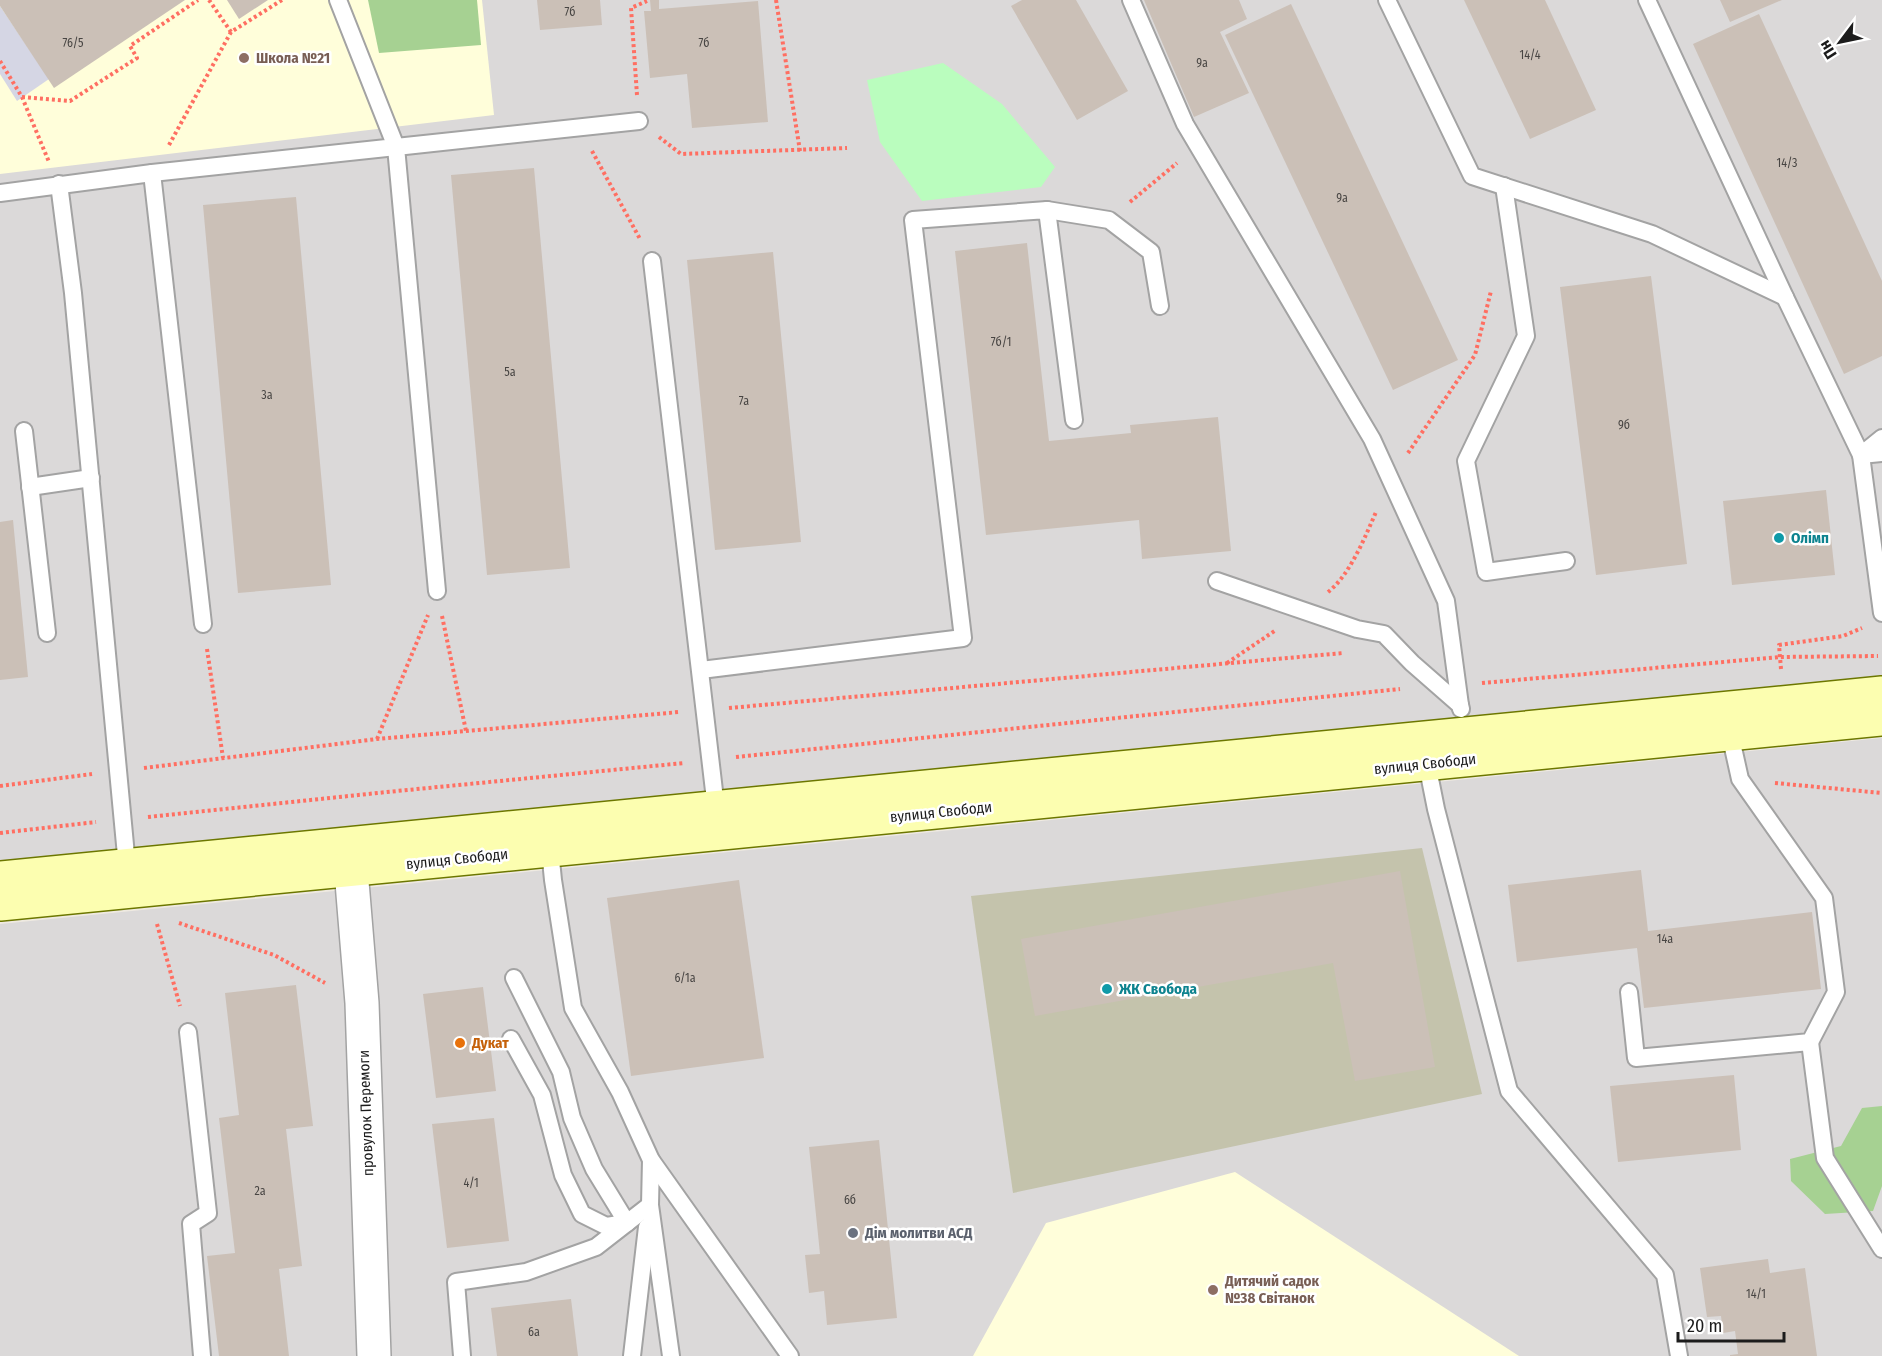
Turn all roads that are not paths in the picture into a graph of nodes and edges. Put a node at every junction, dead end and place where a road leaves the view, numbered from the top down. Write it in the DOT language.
graph roads {
  1 [pos="338,0"];
  2 [pos="1131,0"];
  3 [pos="1387,0"];
  4 [pos="1647,0"];
  5 [pos="639,121"];
  6 [pos="396,147"];
  7 [pos="152,173"];
  8 [pos="59,184"];
  9 [pos="1504,186"];
  10 [pos="0,193"];
  11 [pos="1047,210"];
  12 [pos="652,261"];
  13 [pos="1785,297"];
  14 [pos="1160,306"];
  15 [pos="1074,420"];
  16 [pos="24,431"];
  17 [pos="1882,438"];
  18 [pos="1882,453"];
  19 [pos="1861,455"];
  20 [pos="90,478"];
  21 [pos="30,487"];
  22 [pos="1566,561"];
  23 [pos="1217,580"];
  24 [pos="437,591"];
  25 [pos="1882,613"];
  26 [pos="204,624"];
  27 [pos="47,633"];
  28 [pos="701,670"];
  29 [pos="1882,693"];
  30 [pos="1882,719"];
  31 [pos="1463,720"];
  32 [pos="1730,734"];
  33 [pos="1427,764"];
  34 [pos="716,808"];
  35 [pos="550,850"];
  36 [pos="128,866"];
  37 [pos="351,870"];
  38 [pos="1,896"];
  39 [pos="514,978"];
  40 [pos="1629,992"];
  41 [pos="188,1032"];
  42 [pos="511,1039"];
  43 [pos="1810,1042"];
  44 [pos="651,1160"];
  45 [pos="650,1205"];
  46 [pos="627,1223"];
  47 [pos="1882,1248"];
  48 [pos="202,1356"];
  49 [pos="374,1356"];
  50 [pos="462,1356"];
  51 [pos="632,1356"];
  52 [pos="671,1356"];
  53 [pos="790,1356"];
  54 [pos="1679,1356"];
  1 -- 6 [label="lane"];
  2 -- 31 [label="lane"];
  3 -- 9 [label="lane"];
  4 -- 13 [label="lane"];
  5 -- 6 [label="lane"];
  6 -- 7 [label="lane"];
  6 -- 24 [label="lane"];
  7 -- 8 [label="lane"];
  7 -- 26 [label="lane"];
  8 -- 10 [label="lane"];
  8 -- 20 [label="lane"];
  9 -- 13 [label="lane"];
  9 -- 22 [label="lane"];
  11 -- 14 [label="lane"];
  11 -- 15 [label="lane"];
  11 -- 28 [label="lane"];
  12 -- 28 [label="lane"];
  13 -- 19 [label="lane"];
  16 -- 21 [label="lane"];
  17 -- 19 [label="lane"];
  18 -- 19 [label="lane"];
  19 -- 25 [label="lane"];
  20 -- 21 [label="lane"];
  20 -- 36 [label="lane"];
  21 -- 27 [label="lane"];
  23 -- 31 [label="lane"];
  28 -- 34 [label="lane"];
  29 -- 31 [label="main road, вулиця Свободи"];
  30 -- 32 [label="main road, вулиця Свободи"];
  31 -- 34 [label="main road, вулиця Свободи"];
  32 -- 33 [label="main road, вулиця Свободи"];
  32 -- 43 [label="lane"];
  33 -- 35 [label="main road, вулиця Свободи"];
  33 -- 54 [label="lane"];
  34 -- 36 [label="main road, вулиця Свободи"];
  35 -- 37 [label="main road, вулиця Свободи"];
  35 -- 44 [label="lane"];
  36 -- 38 [label="main road"];
  37 -- 38 [label="main road, вулиця Свободи"];
  37 -- 49 [label="street, провулок Перемоги"];
  39 -- 46 [label="lane"];
  40 -- 43 [label="lane"];
  41 -- 48 [label="lane"];
  42 -- 46 [label="lane"];
  43 -- 47 [label="lane"];
  44 -- 45 [label="lane"];
  44 -- 53 [label="lane"];
  45 -- 46 [label="lane"];
  45 -- 51 [label="lane"];
  45 -- 52 [label="lane"];
  46 -- 50 [label="lane"];
}
